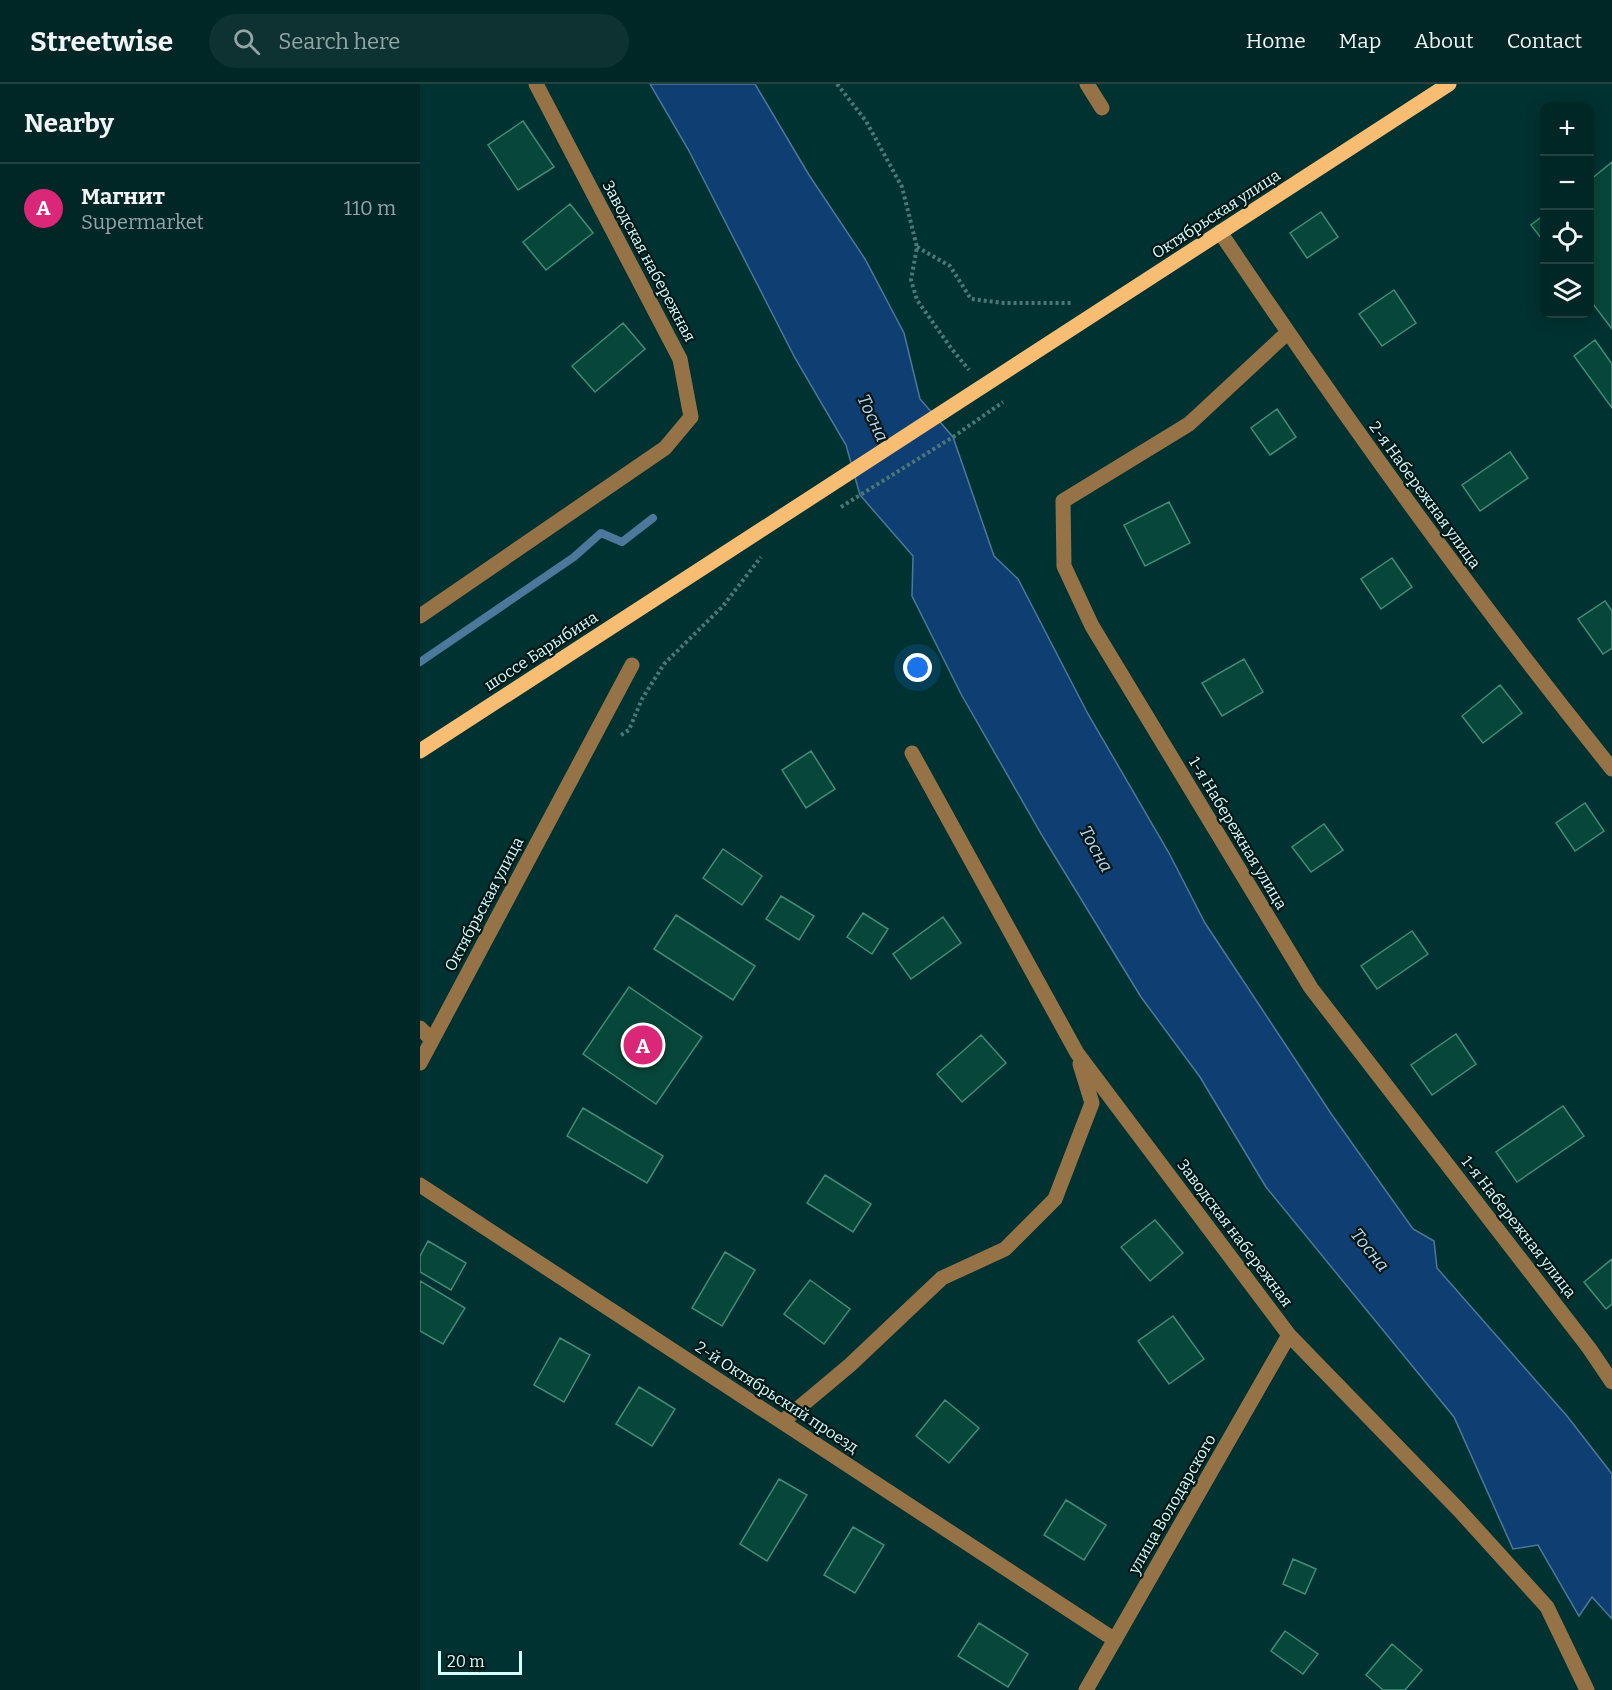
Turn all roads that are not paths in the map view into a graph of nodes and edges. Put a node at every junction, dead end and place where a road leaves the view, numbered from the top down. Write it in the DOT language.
graph roads {
  1 [pos="536,84"];
  2 [pos="1087,84"];
  3 [pos="1449,84"];
  4 [pos="1102,108"];
  5 [pos="1220,232"];
  6 [pos="1287,333"];
  7 [pos="1002,374"];
  8 [pos="420,616"];
  9 [pos="632,665"];
  10 [pos="420,751"];
  11 [pos="912,753"];
  12 [pos="1612,769"];
  13 [pos="420,1028"];
  14 [pos="432,1040"];
  15 [pos="1077,1053"];
  16 [pos="420,1063"];
  17 [pos="420,1185"];
  18 [pos="1289,1335"];
  19 [pos="1612,1382"];
  20 [pos="782,1422"];
  21 [pos="1115,1640"];
  22 [pos="1086,1690"];
  23 [pos="1587,1690"];
  1 -- 8 [label="street, Заводская набережная"];
  2 -- 4 [label="street"];
  3 -- 5 [label="main road, Октябрьская улица"];
  5 -- 6 [label="street, 2-я Набережная улица"];
  5 -- 7 [label="main road, Октябрьская улица"];
  6 -- 12 [label="street, 2-я Набережная улица"];
  6 -- 19 [label="street, 1-я Набережная улица"];
  7 -- 10 [label="main road, шоссе Барыбина"];
  9 -- 14 [label="street, Октябрьская улица"];
  11 -- 15 [label="street, Заводская набережная"];
  13 -- 14 [label="street"];
  14 -- 16 [label="street, Октябрьская улица"];
  15 -- 18 [label="street, Заводская набережная"];
  15 -- 20 [label="street"];
  17 -- 20 [label="street, 2-й Октябрьский проезд"];
  18 -- 21 [label="street, улица Володарского"];
  18 -- 23 [label="street, Заводская набережная"];
  20 -- 21 [label="street, 2-й Октябрьский проезд"];
  21 -- 22 [label="street, улица Володарского"];
}
